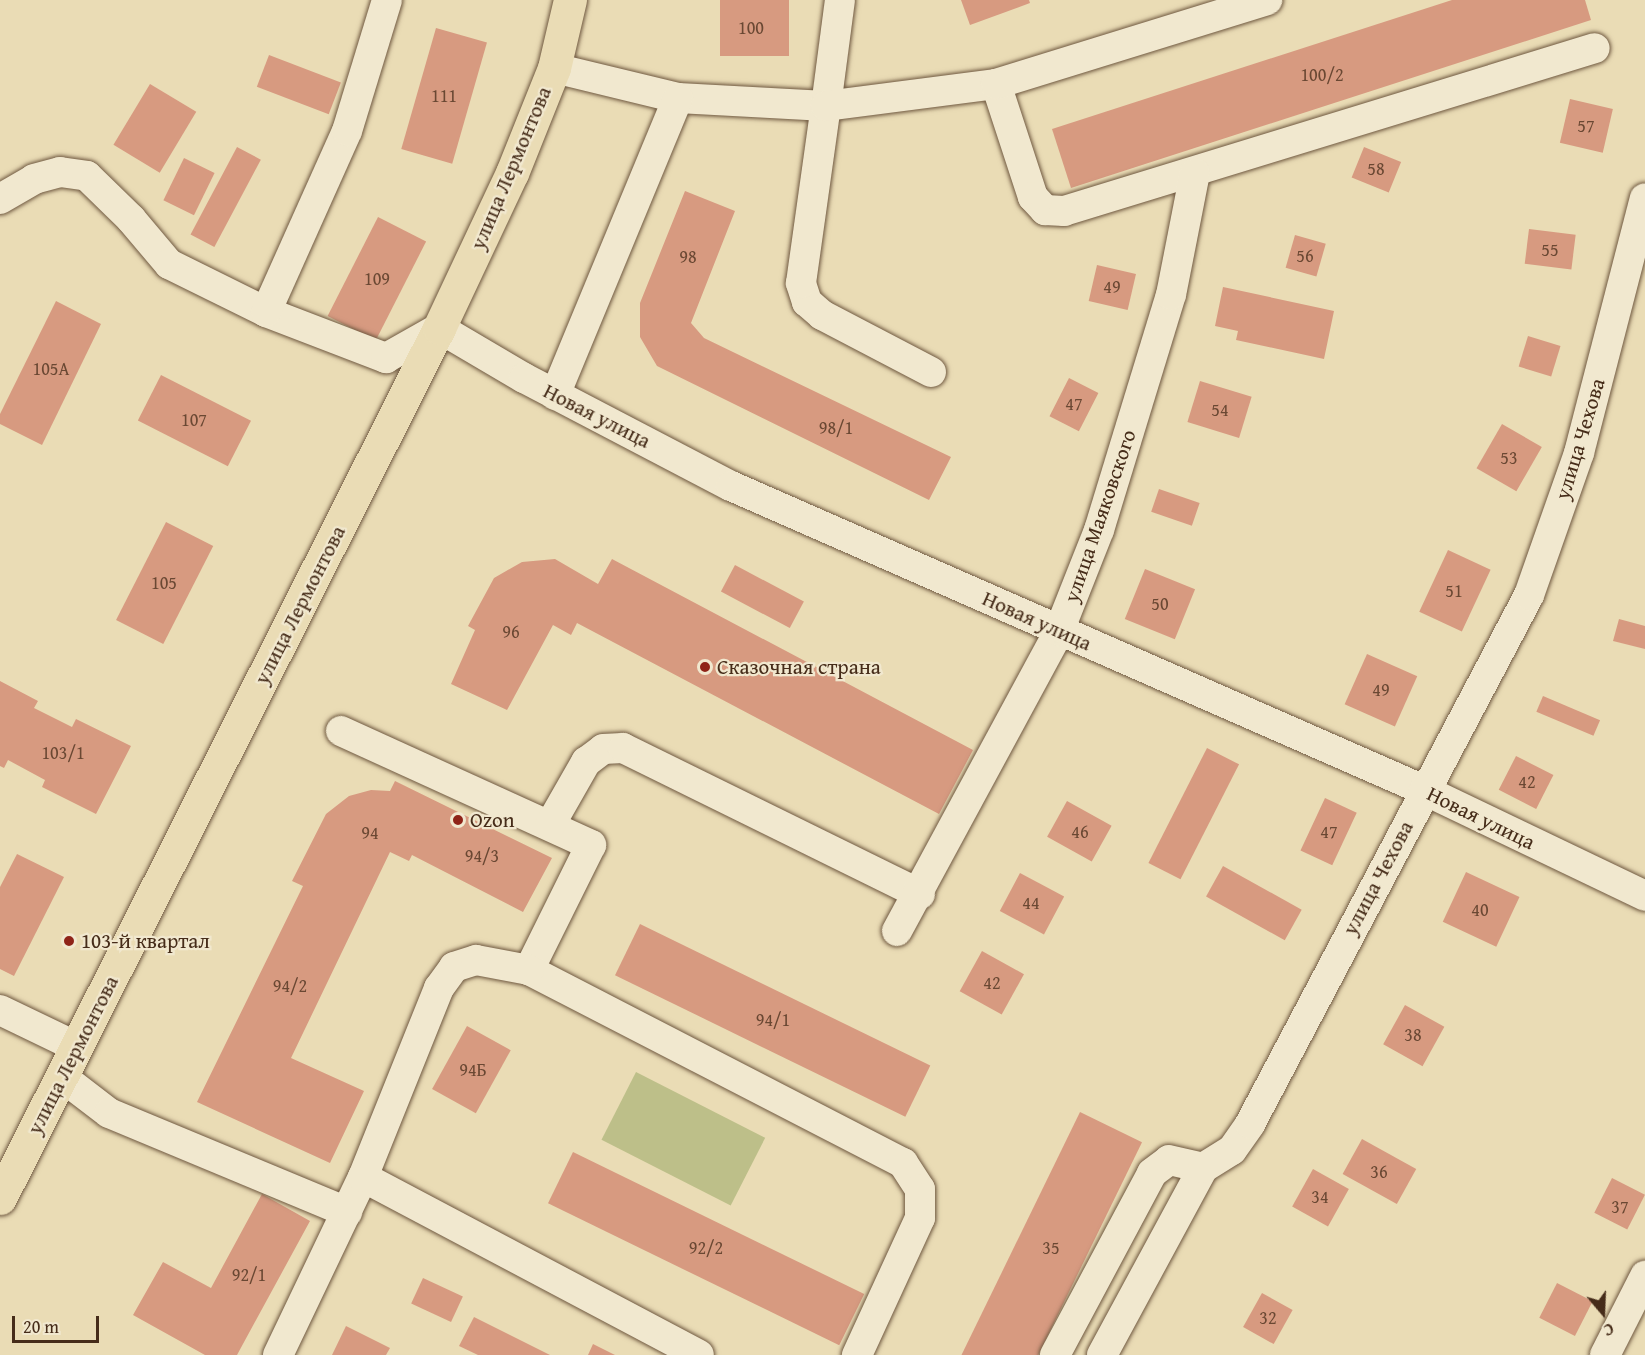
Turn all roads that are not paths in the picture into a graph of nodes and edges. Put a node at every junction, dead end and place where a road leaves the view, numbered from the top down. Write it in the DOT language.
graph roads {
  1 [pos="387,0"];
  2 [pos="570,0"];
  3 [pos="840,0"];
  4 [pos="1267,0"];
  5 [pos="1595,48"];
  6 [pos="554,68"];
  7 [pos="996,84"];
  8 [pos="678,98"];
  9 [pos="826,106"];
  10 [pos="1196,173"];
  11 [pos="1645,198"];
  12 [pos="0,200"];
  13 [pos="266,312"];
  14 [pos="439,328"];
  15 [pos="931,372"];
  16 [pos="555,394"];
  17 [pos="1059,631"];
  18 [pos="341,731"];
  19 [pos="1424,790"];
  20 [pos="550,825"];
  21 [pos="920,894"];
  22 [pos="1645,896"];
  23 [pos="897,931"];
  24 [pos="529,970"];
  25 [pos="0,1010"];
  26 [pos="77,1047"];
  27 [pos="62,1077"];
  28 [pos="1203,1168"];
  29 [pos="363,1177"];
  30 [pos="0,1198"];
  31 [pos="347,1212"];
  32 [pos="1645,1276"];
  33 [pos="278,1355"];
  34 [pos="699,1355"];
  35 [pos="857,1355"];
  36 [pos="1055,1355"];
  37 [pos="1102,1355"];
  38 [pos="1605,1355"];
  1 -- 13 [label="street"];
  2 -- 6 [label="main road, улица Лермонтова"];
  3 -- 9 [label="street"];
  4 -- 7 [label="street"];
  5 -- 10 [label="street"];
  6 -- 8 [label="street"];
  6 -- 14 [label="main road, улица Лермонтова"];
  7 -- 9 [label="street"];
  7 -- 10 [label="street"];
  8 -- 9 [label="street"];
  8 -- 16 [label="street"];
  9 -- 15 [label="street"];
  10 -- 17 [label="street, улица Маяковского"];
  11 -- 19 [label="street, улица Чехова"];
  12 -- 13 [label="street"];
  13 -- 14 [label="street"];
  14 -- 16 [label="street, Новая улица"];
  14 -- 26 [label="main road, улица Лермонтова"];
  16 -- 17 [label="street, Новая улица"];
  17 -- 19 [label="street, Новая улица"];
  17 -- 21 [label="street, улица Маяковского"];
  18 -- 20 [label="street"];
  19 -- 22 [label="street, Новая улица"];
  19 -- 28 [label="street, улица Чехова"];
  20 -- 21 [label="street"];
  20 -- 24 [label="street"];
  21 -- 23 [label="street, улица Маяковского"];
  24 -- 29 [label="street"];
  24 -- 35 [label="street"];
  25 -- 26 [label="street"];
  26 -- 27 [label="main road, улица Лермонтова"];
  27 -- 30 [label="main road, улица Лермонтова"];
  27 -- 31 [label="street"];
  28 -- 36 [label="street"];
  28 -- 37 [label="street, улица Чехова"];
  29 -- 31 [label="street"];
  29 -- 34 [label="street"];
  31 -- 33 [label="street"];
  32 -- 38 [label="street"];
}
